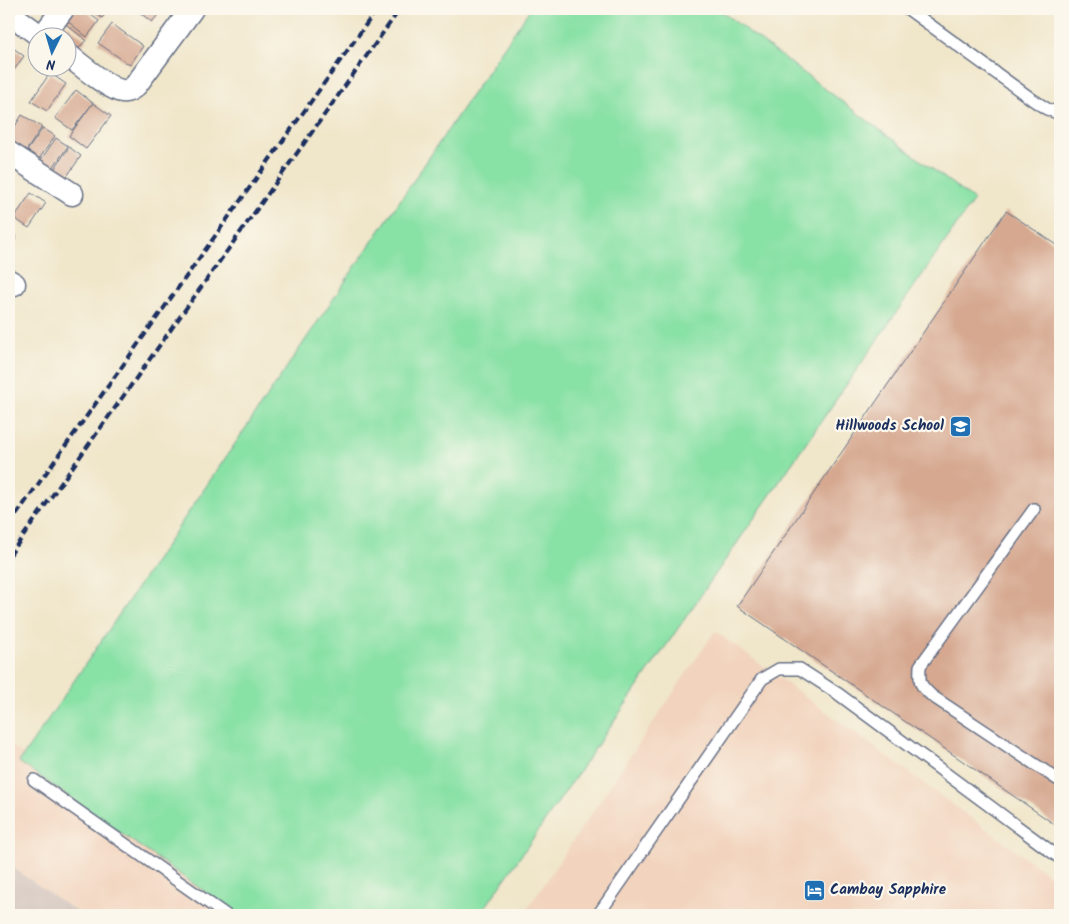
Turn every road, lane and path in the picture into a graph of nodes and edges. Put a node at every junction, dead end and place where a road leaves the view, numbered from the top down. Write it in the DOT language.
graph roads {
  1 [pos="63,9"];
  2 [pos="192,9"];
  3 [pos="908,9"];
  4 [pos="9,13"];
  5 [pos="30,28"];
  6 [pos="49,28"];
  7 [pos="78,62"];
  8 [pos="1060,114"];
  9 [pos="9,153"];
  10 [pos="72,194"];
  11 [pos="1034,509"];
  12 [pos="34,780"];
  13 [pos="1060,781"];
  14 [pos="1060,858"];
  15 [pos="226,915"];
  16 [pos="598,915"];
  1 -- 6 [label="street"];
  2 -- 7 [label="street"];
  3 -- 8 [label="lane"];
  4 -- 5 [label="street"];
  9 -- 10 [label="street"];
  11 -- 13 [label="lane"];
  12 -- 15 [label="lane"];
  14 -- 16 [label="lane"];
}
